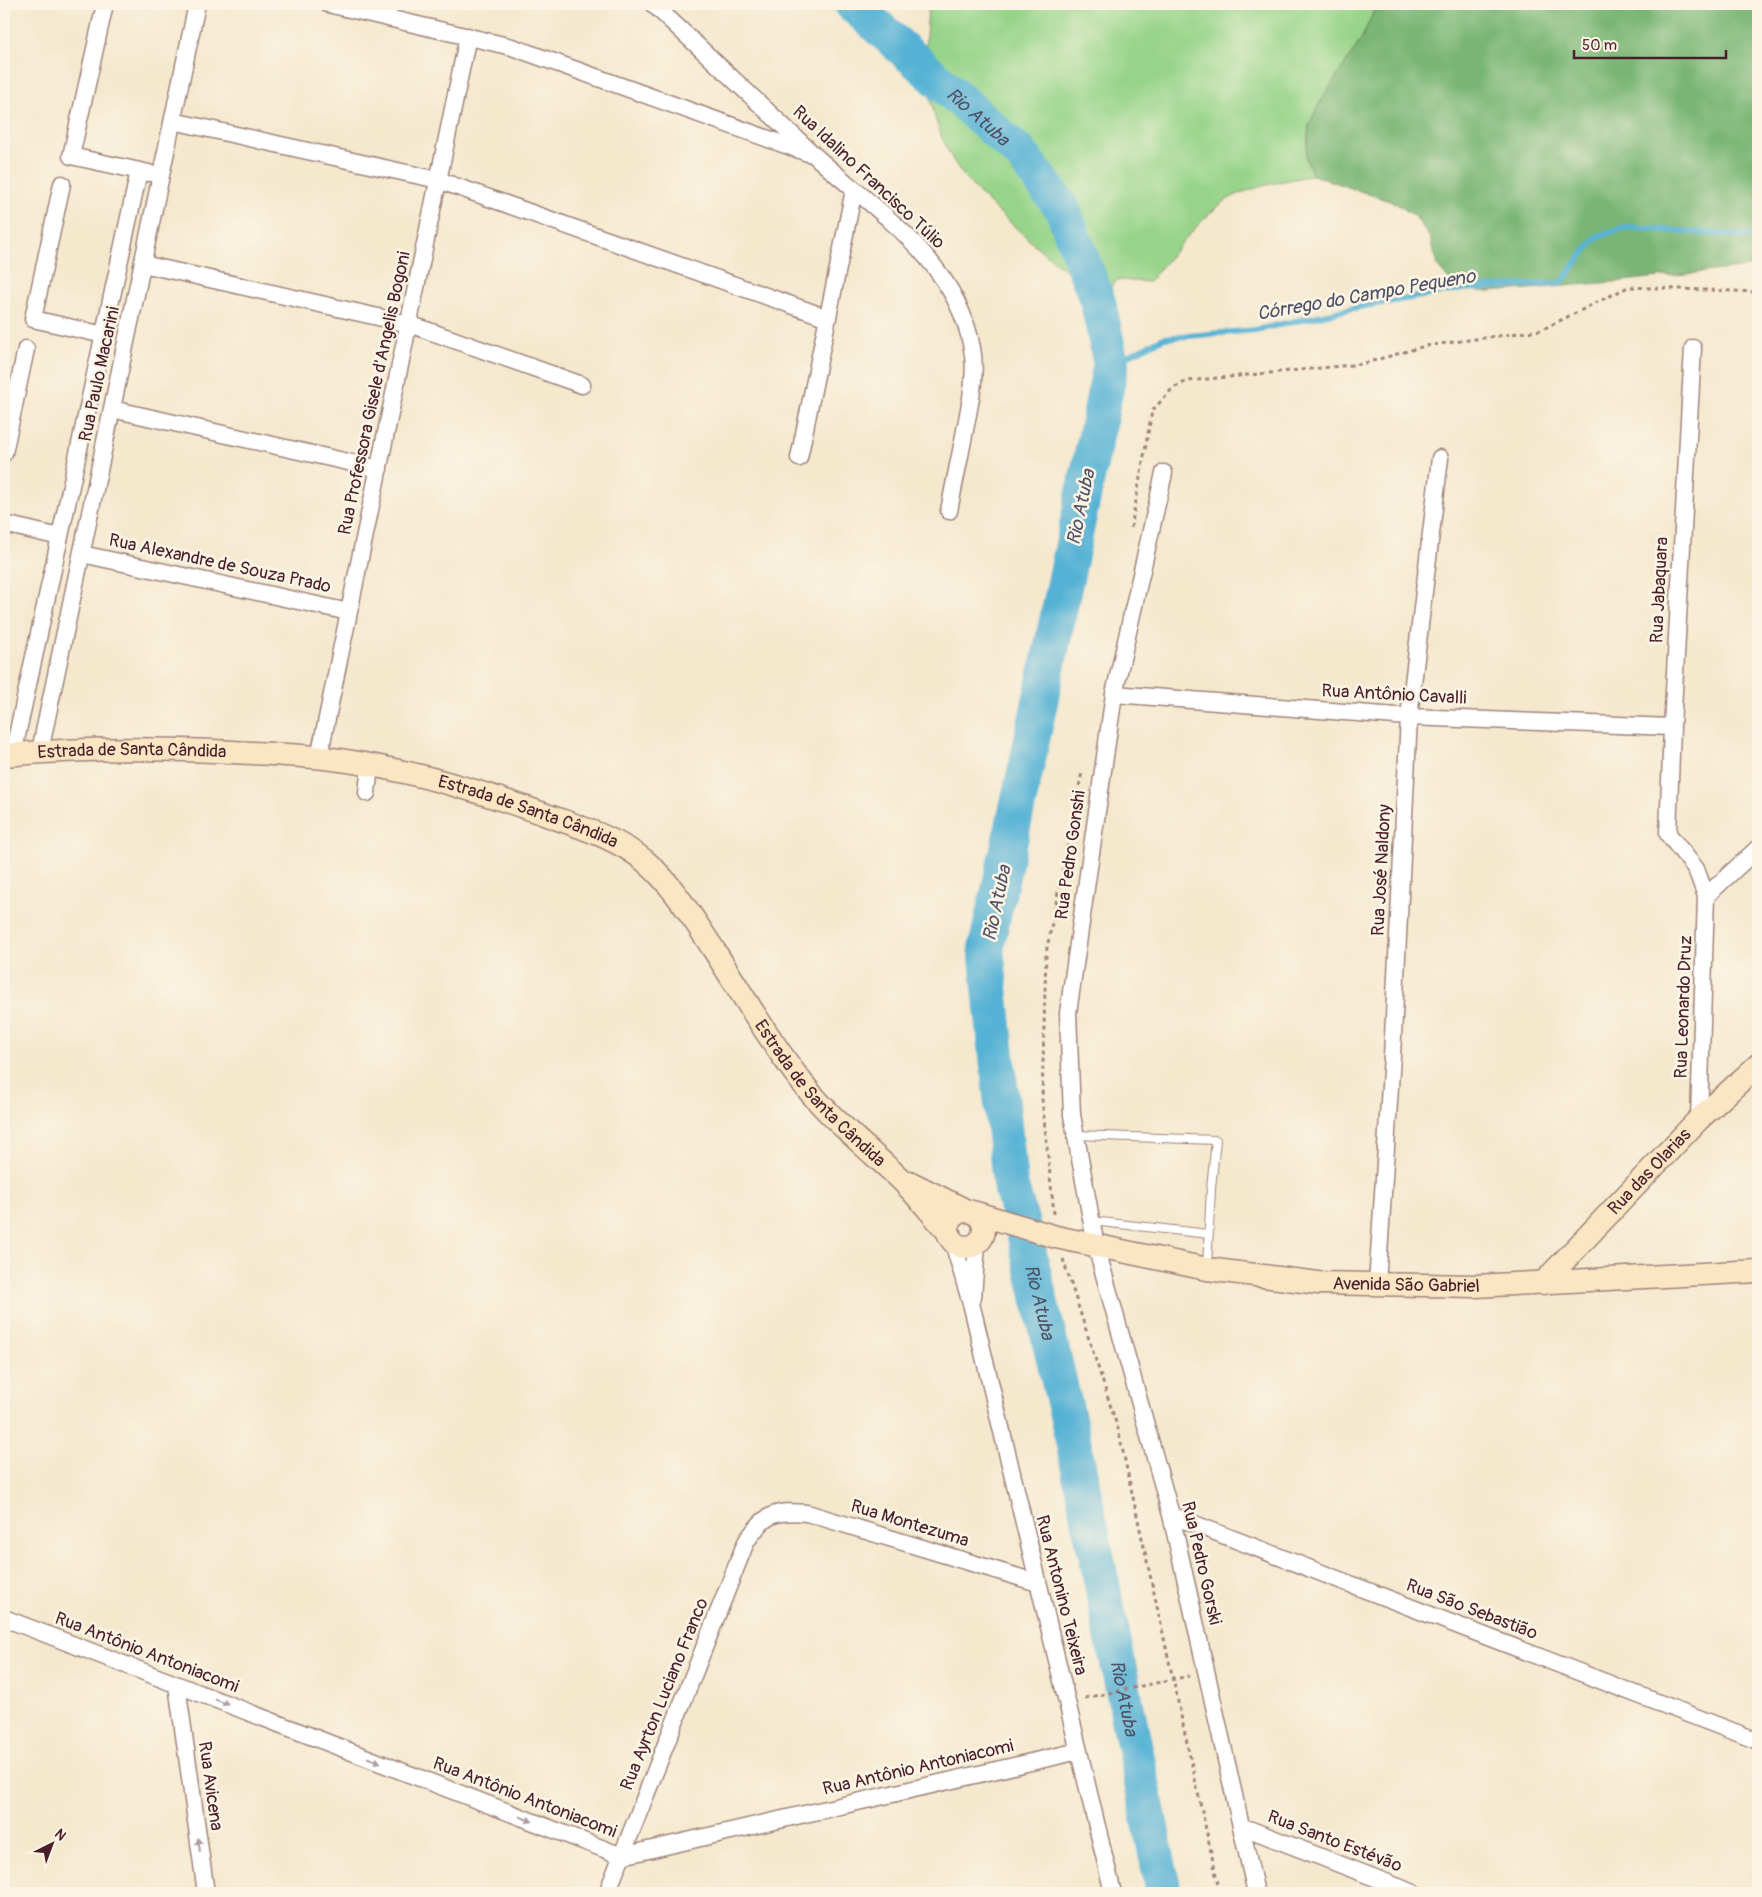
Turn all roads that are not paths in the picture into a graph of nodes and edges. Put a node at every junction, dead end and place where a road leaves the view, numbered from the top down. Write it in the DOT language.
graph roads {
  1 [pos="105,4"];
  2 [pos="197,4"];
  3 [pos="328,4"];
  4 [pos="653,4"];
  5 [pos="468,36"];
  6 [pos="173,121"];
  7 [pos="815,155"];
  8 [pos="139,171"];
  9 [pos="161,176"];
  10 [pos="438,180"];
  11 [pos="62,184"];
  12 [pos="854,190"];
  13 [pos="143,264"];
  14 [pos="828,318"];
  15 [pos="409,324"];
  16 [pos="104,335"];
  17 [pos="1693,348"];
  18 [pos="26,349"];
  19 [pos="582,385"];
  20 [pos="112,409"];
  21 [pos="4,453"];
  22 [pos="799,458"];
  23 [pos="1440,458"];
  24 [pos="379,469"];
  25 [pos="1164,473"];
  26 [pos="949,512"];
  27 [pos="4,524"];
  28 [pos="60,537"];
  29 [pos="82,554"];
  30 [pos="349,612"];
  31 [pos="1114,694"];
  32 [pos="1409,717"];
  33 [pos="1672,727"];
  34 [pos="40,752"];
  35 [pos="8,755"];
  36 [pos="319,757"];
  37 [pos="370,765"];
  38 [pos="367,793"];
  39 [pos="1668,834"];
  40 [pos="1758,848"];
  41 [pos="1706,896"];
  42 [pos="1758,1065"];
  43 [pos="1699,1119"];
  44 [pos="1076,1135"];
  45 [pos="897,1176"];
  46 [pos="971,1212"];
  47 [pos="1092,1221"];
  48 [pos="1016,1225"];
  49 [pos="1209,1234"];
  50 [pos="950,1236"];
  51 [pos="1056,1237"];
  52 [pos="980,1241"];
  53 [pos="1096,1246"];
  54 [pos="1207,1269"];
  55 [pos="1758,1271"];
  56 [pos="1543,1283"];
  57 [pos="1377,1285"];
  58 [pos="972,1307"];
  59 [pos="1171,1515"];
  60 [pos="769,1516"];
  61 [pos="1038,1583"];
  62 [pos="4,1618"];
  63 [pos="177,1684"];
  64 [pos="1758,1741"];
  65 [pos="1079,1751"];
  66 [pos="1241,1826"];
  67 [pos="622,1856"];
  68 [pos="206,1893"];
  69 [pos="607,1893"];
  70 [pos="1113,1893"];
  71 [pos="1256,1893"];
  72 [pos="1414,1893"];
  1 -- 8 [label="street"];
  2 -- 6 [label="street, Rua Paulo Macarini"];
  3 -- 5 [label="street"];
  4 -- 7 [label="street, Rua Idalino Francisco Túlio"];
  5 -- 7 [label="street"];
  5 -- 10 [label="street, Rua Professora Gisele d'Angelis Bogoni"];
  6 -- 9 [label="street, Rua Paulo Macarini"];
  6 -- 10 [label="street"];
  7 -- 12 [label="street, Rua Idalino Francisco Túlio"];
  8 -- 9 [label="street"];
  8 -- 16 [label="street"];
  9 -- 13 [label="street, Rua Paulo Macarini"];
  10 -- 14 [label="street"];
  10 -- 15 [label="street, Rua Professora Gisele d'Angelis Bogoni"];
  11 -- 16 [label="street"];
  12 -- 14 [label="street"];
  12 -- 26 [label="street, Rua Idalino Francisco Túlio"];
  13 -- 15 [label="street"];
  13 -- 20 [label="street, Rua Paulo Macarini"];
  14 -- 22 [label="street"];
  15 -- 19 [label="street"];
  15 -- 24 [label="street, Rua Professora Gisele d'Angelis Bogoni"];
  16 -- 28 [label="street"];
  17 -- 33 [label="street, Rua Jabaquara"];
  18 -- 21 [label="street"];
  20 -- 24 [label="street"];
  20 -- 29 [label="street, Rua Paulo Macarini"];
  23 -- 32 [label="street, Rua José Naldony"];
  24 -- 30 [label="street, Rua Professora Gisele d'Angelis Bogoni"];
  25 -- 31 [label="street, Rua Pedro Gonshi"];
  27 -- 28 [label="street"];
  28 -- 35 [label="street"];
  29 -- 30 [label="street, Rua Alexandre de Souza Prado"];
  29 -- 34 [label="street, Rua Paulo Macarini"];
  30 -- 36 [label="street, Rua Professora Gisele d'Angelis Bogoni"];
  31 -- 32 [label="street, Rua Antônio Cavalli"];
  31 -- 44 [label="street, Rua Pedro Gonshi"];
  32 -- 33 [label="street, Rua Antônio Cavalli"];
  32 -- 57 [label="street, Rua José Naldony"];
  33 -- 39 [label="street, Rua Jabaquara"];
  34 -- 35 [label="main road, Estrada de Santa Cândida"];
  34 -- 36 [label="main road, Estrada de Santa Cândida"];
  36 -- 37 [label="main road, Estrada de Santa Cândida"];
  37 -- 38 [label="street"];
  37 -- 45 [label="main road, Estrada de Santa Cândida"];
  39 -- 41 [label="street, Rua Leonardo Druz"];
  40 -- 41 [label="street"];
  41 -- 43 [label="street, Rua Leonardo Druz"];
  42 -- 43 [label="main road, Rua das Olarias"];
  43 -- 56 [label="main road, Rua das Olarias"];
  44 -- 47 [label="street, Rua Pedro Gonshi"];
  44 -- 49 [label="lane"];
  45 -- 46 [label="main road, Estrada de Santa Cândida"];
  45 -- 50 [label="main road, Estrada de Santa Cândida"];
  46 -- 48 [label="main road, Estrada de Santa Cândida"];
  46 -- 50 [label="main road"];
  46 -- 52 [label="main road"];
  47 -- 49 [label="lane"];
  47 -- 53 [label="street, Rua Pedro Gonshi"];
  48 -- 51 [label="main road, Estrada de Santa Cândida"];
  48 -- 52 [label="main road"];
  49 -- 54 [label="lane"];
  50 -- 52 [label="main road"];
  50 -- 58 [label="street, Rua Antonino Teixeira"];
  51 -- 53 [label="main road, Avenida São Gabriel"];
  52 -- 58 [label="street, Rua Antonino Teixeira"];
  53 -- 54 [label="main road, Avenida São Gabriel"];
  53 -- 59 [label="street, Rua Pedro Gorski"];
  54 -- 57 [label="main road, Avenida São Gabriel"];
  55 -- 56 [label="main road, Avenida São Gabriel"];
  56 -- 57 [label="main road, Avenida São Gabriel"];
  58 -- 61 [label="street, Rua Antonino Teixeira"];
  59 -- 64 [label="street, Rua São Sebastião"];
  59 -- 66 [label="street, Rua Pedro Gorski"];
  60 -- 61 [label="street, Rua Montezuma"];
  60 -- 67 [label="street, Rua Ayrton Luciano Franco"];
  61 -- 65 [label="street, Rua Antonino Teixeira"];
  62 -- 63 [label="street, Rua Antônio Antoniacomi"];
  63 -- 67 [label="street, Rua Antônio Antoniacomi, one-way"];
  68 -- 63 [label="street, Rua Avicena, one-way"];
  65 -- 67 [label="street, Rua Antônio Antoniacomi"];
  65 -- 70 [label="street, Rua Antonino Teixeira"];
  66 -- 71 [label="street, Rua Pedro Gorski"];
  66 -- 72 [label="street, Rua Santo Estévão"];
  67 -- 69 [label="street, Rua Ayrton Luciano Franco"];
}
